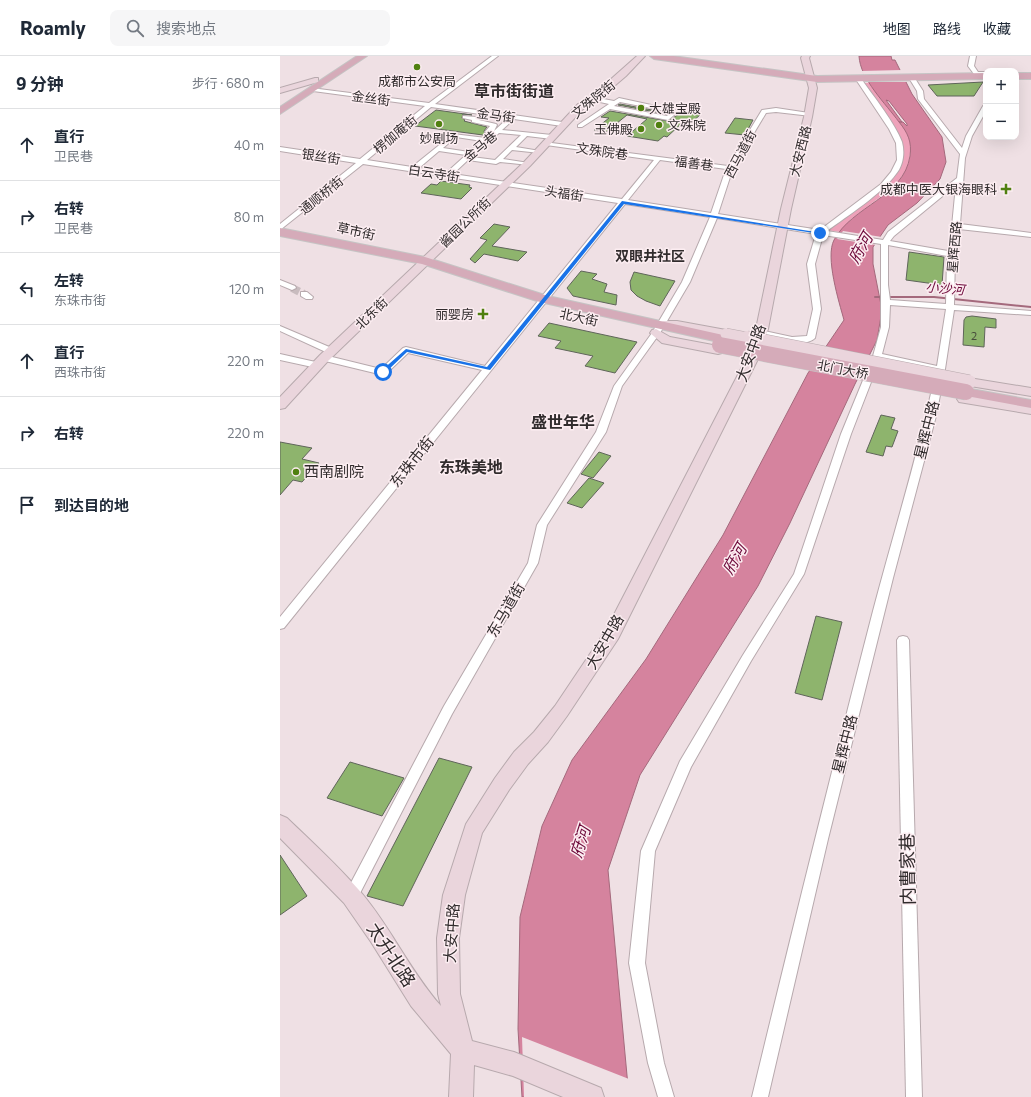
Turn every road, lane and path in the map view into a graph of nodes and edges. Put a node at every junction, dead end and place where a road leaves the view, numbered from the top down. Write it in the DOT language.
graph roads {
  1 [pos="352,56"];
  2 [pos="363,56"];
  3 [pos="495,56"];
  4 [pos="641,56"];
  5 [pos="654,56"];
  6 [pos="677,56"];
  7 [pos="806,56"];
  8 [pos="973,56"];
  9 [pos="1019,72"];
  10 [pos="1031,72"];
  11 [pos="983,73"];
  12 [pos="983,74"];
  13 [pos="811,76"];
  14 [pos="1019,76"];
  15 [pos="1031,76"];
  16 [pos="912,77"];
  17 [pos="860,81"];
  18 [pos="314,85"];
  19 [pos="280,91"];
  20 [pos="593,98"];
  21 [pos="280,103"];
  22 [pos="634,103"];
  23 [pos="612,105"];
  24 [pos="429,106"];
  25 [pos="655,107"];
  26 [pos="625,110"];
  27 [pos="280,111"];
  28 [pos="423,111"];
  29 [pos="983,111"];
  30 [pos="647,114"];
  31 [pos="809,115"];
  32 [pos="513,117"];
  33 [pos="562,124"];
  34 [pos="580,126"];
  35 [pos="497,132"];
  36 [pos="526,134"];
  37 [pos="487,140"];
  38 [pos="549,140"];
  39 [pos="511,148"];
  40 [pos="280,149"];
  41 [pos="438,149"];
  42 [pos="538,152"];
  43 [pos="963,154"];
  44 [pos="468,156"];
  45 [pos="658,159"];
  46 [pos="499,160"];
  47 [pos="362,162"];
  48 [pos="527,164"];
  49 [pos="730,168"];
  50 [pos="413,170"];
  51 [pos="447,175"];
  52 [pos="960,180"];
  53 [pos="505,184"];
  54 [pos="623,202"];
  55 [pos="714,216"];
  56 [pos="956,226"];
  57 [pos="782,227"];
  58 [pos="280,228"];
  59 [pos="280,232"];
  60 [pos="820,233"];
  61 [pos="1031,235"];
  62 [pos="280,239"];
  63 [pos="882,242"];
  64 [pos="951,254"];
  65 [pos="422,264"];
  66 [pos="280,282"];
  67 [pos="292,288"];
  68 [pos="886,298"];
  69 [pos="541,303"];
  70 [pos="950,305"];
  71 [pos="1031,313"];
  72 [pos="280,328"];
  73 [pos="659,329"];
  74 [pos="760,333"];
  75 [pos="722,342"];
  76 [pos="877,356"];
  77 [pos="280,357"];
  78 [pos="324,358"];
  79 [pos="488,369"];
  80 [pos="941,369"];
  81 [pos="967,390"];
  82 [pos="936,392"];
  83 [pos="1031,392"];
  84 [pos="1031,397"];
  85 [pos="1031,404"];
  86 [pos="280,405"];
  87 [pos="1031,410"];
  88 [pos="280,625"];
  89 [pos="903,640"];
  90 [pos="280,824"];
  91 [pos="351,896"];
  92 [pos="464,1050"];
  93 [pos="460,1097"];
  94 [pos="592,1097"];
  95 [pos="666,1097"];
  96 [pos="760,1097"];
  97 [pos="914,1097"];
  1 -- 18 [label="main road"];
  2 -- 18 [label="main road"];
  3 -- 24 [label="street, 楞伽庵街"];
  4 -- 20 [label="street, 文殊院街"];
  5 -- 13 [label="main road"];
  6 -- 13 [label="main road"];
  7 -- 13 [label="street, 大安西路"];
  8 -- 11 [label="street"];
  9 -- 10 [label="main road"];
  12 -- 16 [label="main road"];
  13 -- 16 [label="main road"];
  13 -- 31 [label="street, 大安西路"];
  14 -- 15 [label="main road"];
  16 -- 43 [label="street"];
  17 -- 60 [label="street"];
  18 -- 19 [label="street"];
  18 -- 21 [label="main road"];
  18 -- 24 [label="street, 金丝街"];
  18 -- 27 [label="main road"];
  20 -- 23 [label="street"];
  20 -- 33 [label="street, 文殊院街"];
  22 -- 23 [label="street"];
  22 -- 25 [label="street"];
  22 -- 26 [label="street"];
  23 -- 26 [label="street"];
  23 -- 34 [label="street"];
  24 -- 28 [label="street, 楞伽庵街"];
  24 -- 32 [label="street, 金马街"];
  25 -- 30 [label="street"];
  25 -- 30 [label="street"];
  26 -- 30 [label="street"];
  28 -- 35 [label="street"];
  28 -- 47 [label="street, 楞伽庵街"];
  29 -- 43 [label="street, 星辉西路"];
  31 -- 49 [label="street, 西马道街"];
  31 -- 57 [label="street, 大安西路"];
  32 -- 33 [label="street, 金马街"];
  32 -- 35 [label="street, 金马巷"];
  33 -- 38 [label="street, 文殊院街"];
  35 -- 36 [label="street, 文殊院巷"];
  35 -- 37 [label="street, 金马巷"];
  36 -- 38 [label="street, 文殊院巷"];
  36 -- 39 [label="street"];
  37 -- 41 [label="street"];
  37 -- 44 [label="street, 金马巷"];
  38 -- 42 [label="street, 文殊院街"];
  38 -- 45 [label="street, 文殊院巷"];
  39 -- 42 [label="street"];
  39 -- 46 [label="street"];
  40 -- 47 [label="street, 银丝街"];
  41 -- 44 [label="street"];
  41 -- 50 [label="street"];
  42 -- 48 [label="street, 文殊院街"];
  43 -- 52 [label="street, 星辉西路"];
  44 -- 46 [label="street"];
  44 -- 51 [label="street, 金马巷"];
  45 -- 49 [label="street, 福善巷"];
  45 -- 54 [label="street, 东珠市街"];
  46 -- 48 [label="street"];
  47 -- 50 [label="street, 白云寺街"];
  47 -- 58 [label="street, 通顺桥街"];
  48 -- 53 [label="street, 酱园公所街"];
  49 -- 55 [label="street, 西马道街"];
  50 -- 51 [label="street, 白云寺街"];
  51 -- 53 [label="street, 白云寺街"];
  52 -- 56 [label="street, 星辉西路"];
  52 -- 63 [label="street"];
  53 -- 54 [label="street, 头福街"];
  53 -- 65 [label="street, 酱园公所街"];
  54 -- 55 [label="street, 头福街"];
  54 -- 69 [label="street, 东珠市街"];
  55 -- 57 [label="street, 头福街"];
  55 -- 73 [label="street, 西马道街"];
  56 -- 61 [label="street"];
  56 -- 64 [label="street, 星辉西路"];
  57 -- 60 [label="street, 头福街"];
  57 -- 74 [label="street, 大安中路"];
  59 -- 65 [label="main road, 草市街"];
  60 -- 63 [label="street, 头福街"];
  60 -- 74 [label="street"];
  62 -- 65 [label="main road, 草市街"];
  63 -- 64 [label="street, 头福街"];
  63 -- 68 [label="street"];
  64 -- 70 [label="street, 星辉西路"];
  65 -- 69 [label="main road, 北大街"];
  65 -- 78 [label="street, 北东街"];
  66 -- 67 [label="street"];
  68 -- 70 [label="street"];
  68 -- 76 [label="street"];
  69 -- 73 [label="main road, 北大街"];
  69 -- 79 [label="street, 东珠市街"];
  70 -- 71 [label="street"];
  70 -- 80 [label="street, 星辉西路"];
  72 -- 78 [label="street"];
  73 -- 75 [label="main road, 北大街"];
  73 -- 91 [label="street, 东马道街"];
  74 -- 92 [label="street, 大安中路"];
  75 -- 81 [label="main road, 北门大桥, bridge"];
  76 -- 80 [label="street"];
  76 -- 95 [label="street"];
  77 -- 78 [label="street"];
  78 -- 79 [label="street"];
  78 -- 86 [label="street, 北东街"];
  79 -- 88 [label="street, 东珠市街"];
  80 -- 82 [label="street, 星辉西路"];
  81 -- 83 [label="street"];
  81 -- 84 [label="main road"];
  81 -- 85 [label="main road"];
  81 -- 87 [label="street"];
  82 -- 96 [label="street, 星辉中路"];
  89 -- 97 [label="street, 内曹家巷"];
  90 -- 91 [label="street, 太升北路"];
  91 -- 92 [label="street, 太升北路"];
  92 -- 93 [label="street, 大安中路"];
  92 -- 94 [label="street"];
}
